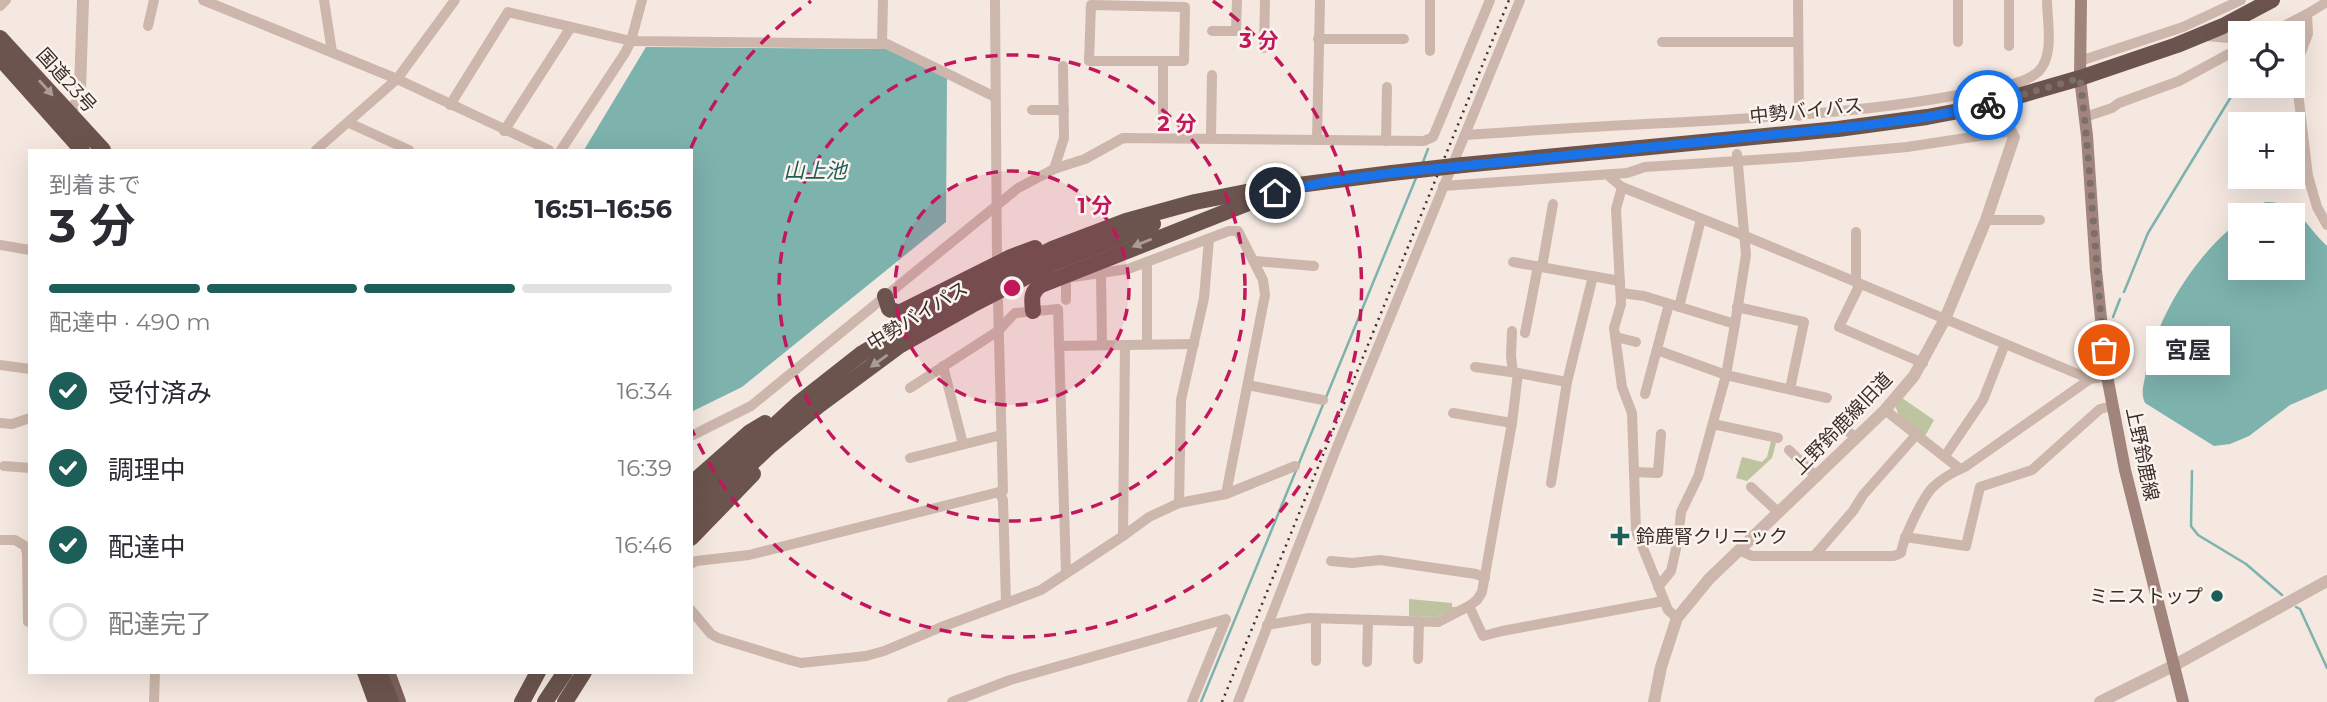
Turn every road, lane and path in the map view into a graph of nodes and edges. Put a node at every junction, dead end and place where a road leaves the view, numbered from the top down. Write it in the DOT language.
graph roads {
  1 [pos="6,0"];
  2 [pos="83,0"];
  3 [pos="154,0"];
  4 [pos="203,0"];
  5 [pos="324,0"];
  6 [pos="455,0"];
  7 [pos="642,0"];
  8 [pos="883,0"];
  9 [pos="995,0"];
  10 [pos="1237,0"];
  11 [pos="1265,0"];
  12 [pos="1320,0"];
  13 [pos="1430,0"];
  14 [pos="1490,0"];
  15 [pos="1520,0"];
  16 [pos="1798,0"];
  17 [pos="1958,0"];
  18 [pos="2009,0"];
  19 [pos="2047,0"];
  20 [pos="2081,0"];
  21 [pos="2241,0"];
  22 [pos="2272,0"];
  23 [pos="2327,2"];
  24 [pos="0,6"];
  25 [pos="2307,14"];
  26 [pos="2293,21"];
  27 [pos="148,26"];
  28 [pos="571,27"];
  29 [pos="1212,31"];
  30 [pos="2201,35"];
  31 [pos="0,38"];
  32 [pos="2228,38"];
  33 [pos="1318,39"];
  34 [pos="1404,39"];
  35 [pos="631,41"];
  36 [pos="1662,42"];
  37 [pos="1797,42"];
  38 [pos="1958,42"];
  39 [pos="883,44"];
  40 [pos="2009,46"];
  41 [pos="1264,48"];
  42 [pos="1430,51"];
  43 [pos="332,52"];
  44 [pos="2228,54"];
  45 [pos="0,58"];
  46 [pos="1163,61"];
  47 [pos="2080,61"];
  48 [pos="1063,66"];
  49 [pos="1212,75"];
  50 [pos="2080,78"];
  51 [pos="397,79"];
  52 [pos="1387,87"];
  53 [pos="995,97"];
  54 [pos="2004,100"];
  55 [pos="450,105"];
  56 [pos="1032,110"];
  57 [pos="1064,110"];
  58 [pos="62,116"];
  59 [pos="1799,116"];
  60 [pos="2085,117"];
  61 [pos="349,123"];
  62 [pos="505,131"];
  63 [pos="1465,135"];
  64 [pos="1970,137"];
  65 [pos="2014,137"];
  66 [pos="1163,138"];
  67 [pos="1211,138"];
  68 [pos="1317,139"];
  69 [pos="1386,141"];
  70 [pos="81,149"];
  71 [pos="102,149"];
  72 [pos="317,149"];
  73 [pos="407,149"];
  74 [pos="547,149"];
  75 [pos="562,149"];
  76 [pos="1737,158"];
  77 [pos="1054,169"];
  78 [pos="1610,174"];
  79 [pos="1325,182"];
  80 [pos="1443,186"];
  81 [pos="1622,187"];
  82 [pos="1275,193"];
  83 [pos="1553,204"];
  84 [pos="996,206"];
  85 [pos="1701,219"];
  86 [pos="1986,220"];
  87 [pos="2040,220"];
  88 [pos="2327,225"];
  89 [pos="1108,228"];
  90 [pos="1856,232"];
  91 [pos="1745,236"];
  92 [pos="1209,239"];
  93 [pos="0,245"];
  94 [pos="28,250"];
  95 [pos="997,259"];
  96 [pos="1255,261"];
  97 [pos="1513,262"];
  98 [pos="1147,263"];
  99 [pos="1314,266"];
  100 [pos="1540,267"];
  101 [pos="1101,273"];
  102 [pos="1592,276"];
  103 [pos="1620,281"];
  104 [pos="1858,283"];
  105 [pos="1621,293"];
  106 [pos="885,296"];
  107 [pos="1066,300"];
  108 [pos="998,301"];
  109 [pos="1674,305"];
  110 [pos="1737,307"];
  111 [pos="1033,312"];
  112 [pos="1945,319"];
  113 [pos="1735,324"];
  114 [pos="998,331"];
  115 [pos="1512,331"];
  116 [pos="1524,333"];
  117 [pos="1616,337"];
  118 [pos="1636,342"];
  119 [pos="1147,344"];
  120 [pos="1194,344"];
  121 [pos="2005,344"];
  122 [pos="1102,345"];
  123 [pos="1125,345"];
  124 [pos="1059,346"];
  125 [pos="1657,350"];
  126 [pos="1923,363"];
  127 [pos="0,365"];
  128 [pos="943,366"];
  129 [pos="1475,367"];
  130 [pos="28,369"];
  131 [pos="1516,373"];
  132 [pos="1726,375"];
  133 [pos="2107,376"];
  134 [pos="2090,379"];
  135 [pos="1567,382"];
  136 [pos="1248,385"];
  137 [pos="910,388"];
  138 [pos="1790,389"];
  139 [pos="1645,394"];
  140 [pos="1826,398"];
  141 [pos="1323,400"];
  142 [pos="800,402"];
  143 [pos="818,406"];
  144 [pos="2112,406"];
  145 [pos="1885,410"];
  146 [pos="1453,413"];
  147 [pos="28,419"];
  148 [pos="0,423"];
  149 [pos="1512,423"];
  150 [pos="1713,424"];
  151 [pos="1836,425"];
  152 [pos="1661,434"];
  153 [pos="1916,434"];
  154 [pos="693,435"];
  155 [pos="1001,435"];
  156 [pos="1778,438"];
  157 [pos="1856,438"];
  158 [pos="963,444"];
  159 [pos="1789,450"];
  160 [pos="1945,456"];
  161 [pos="910,458"];
  162 [pos="1295,466"];
  163 [pos="4,467"];
  164 [pos="28,468"];
  165 [pos="1960,469"];
  166 [pos="1634,472"];
  167 [pos="1817,477"];
  168 [pos="693,482"];
  169 [pos="1551,483"];
  170 [pos="1751,486"];
  171 [pos="999,492"];
  172 [pos="1226,494"];
  173 [pos="693,500"];
  174 [pos="1179,503"];
  175 [pos="1779,513"];
  176 [pos="693,518"];
  177 [pos="693,536"];
  178 [pos="1123,536"];
  179 [pos="1905,537"];
  180 [pos="0,540"];
  181 [pos="1741,551"];
  182 [pos="1815,555"];
  183 [pos="1332,561"];
  184 [pos="693,563"];
  185 [pos="1066,573"];
  186 [pos="1485,578"];
  187 [pos="2327,581"];
  188 [pos="1658,587"];
  189 [pos="1664,601"];
  190 [pos="1006,603"];
  191 [pos="1469,606"];
  192 [pos="693,612"];
  193 [pos="1316,618"];
  194 [pos="1677,618"];
  195 [pos="1368,620"];
  196 [pos="1419,621"];
  197 [pos="28,622"];
  198 [pos="1267,625"];
  199 [pos="1418,659"];
  200 [pos="1315,661"];
  201 [pos="1367,662"];
  202 [pos="2173,666"];
  203 [pos="156,674"];
  204 [pos="366,674"];
  205 [pos="380,674"];
  206 [pos="389,674"];
  207 [pos="537,674"];
  208 [pos="555,674"];
  209 [pos="564,674"];
  210 [pos="583,674"];
  211 [pos="155,702"];
  212 [pos="376,702"];
  213 [pos="391,702"];
  214 [pos="399,702"];
  215 [pos="522,702"];
  216 [pos="537,702"];
  217 [pos="545,702"];
  218 [pos="565,702"];
  219 [pos="952,702"];
  220 [pos="1192,702"];
  221 [pos="1238,702"];
  222 [pos="1654,702"];
  223 [pos="2100,702"];
  224 [pos="2183,702"];
  1 -- 24 [label="street"];
  2 -- 58 [label="street"];
  3 -- 27 [label="street"];
  4 -- 43 [label="street"];
  5 -- 43 [label="street"];
  6 -- 51 [label="street"];
  7 -- 35 [label="street"];
  8 -- 39 [label="street"];
  9 -- 53 [label="street"];
  10 -- 29 [label="street"];
  11 -- 41 [label="street"];
  12 -- 33 [label="street"];
  13 -- 42 [label="street"];
  14 -- 69 [label="street"];
  15 -- 63 [label="street"];
  16 -- 37 [label="street"];
  17 -- 38 [label="street"];
  18 -- 40 [label="street"];
  19 -- 59 [label="street"];
  20 -- 47 [label="main road, 上野鈴鹿線"];
  21 -- 47 [label="street"];
  22 -- 30 [label="highway, 中勢バイパス"];
  23 -- 25 [label="street"];
  25 -- 26 [label="street"];
  25 -- 88 [label="street"];
  28 -- 35 [label="street"];
  28 -- 55 [label="street"];
  28 -- 62 [label="street"];
  30 -- 32 [label="street"];
  30 -- 50 [label="highway, 中勢バイパス"];
  31 -- 58 [label="highway, 国道23号, one-way"];
  33 -- 34 [label="street"];
  33 -- 68 [label="street"];
  35 -- 39 [label="street"];
  35 -- 75 [label="street"];
  36 -- 37 [label="street"];
  37 -- 59 [label="street"];
  39 -- 53 [label="street"];
  43 -- 51 [label="street"];
  44 -- 60 [label="street"];
  45 -- 58 [label="highway, 国道23号"];
  46 -- 46 [label="street"];
  46 -- 66 [label="street"];
  47 -- 50 [label="main road, 上野鈴鹿線"];
  48 -- 57 [label="street"];
  49 -- 67 [label="street"];
  50 -- 54 [label="highway, 中勢バイパス"];
  50 -- 60 [label="main road, 上野鈴鹿線"];
  51 -- 55 [label="street"];
  51 -- 61 [label="street"];
  52 -- 69 [label="street"];
  53 -- 84 [label="street"];
  54 -- 64 [label="street"];
  54 -- 79 [label="highway, 中勢バイパス, bridge"];
  55 -- 62 [label="street"];
  56 -- 57 [label="street"];
  57 -- 77 [label="street"];
  58 -- 70 [label="highway, 国道23号"];
  58 -- 71 [label="highway, 国道23号"];
  59 -- 63 [label="street"];
  60 -- 133 [label="main road, 上野鈴鹿線"];
  61 -- 72 [label="street"];
  61 -- 73 [label="street"];
  62 -- 74 [label="street"];
  63 -- 80 [label="street"];
  64 -- 65 [label="street"];
  64 -- 76 [label="street"];
  65 -- 86 [label="street, 上野鈴鹿線旧道"];
  66 -- 67 [label="street"];
  66 -- 77 [label="street"];
  67 -- 68 [label="street"];
  68 -- 69 [label="street"];
  76 -- 78 [label="street"];
  76 -- 91 [label="street"];
  77 -- 84 [label="street"];
  78 -- 80 [label="street"];
  78 -- 81 [label="street"];
  79 -- 82 [label="highway, 中勢バイパス"];
  79 -- 89 [label="highway, 中勢バイパス"];
  80 -- 198 [label="street"];
  81 -- 85 [label="street"];
  81 -- 103 [label="street"];
  82 -- 111 [label="highway, one-way"];
  82 -- 143 [label="highway, 中勢バイパス, one-way"];
  83 -- 100 [label="street"];
  84 -- 95 [label="street"];
  84 -- 106 [label="street"];
  85 -- 91 [label="street"];
  85 -- 109 [label="street"];
  86 -- 87 [label="street"];
  86 -- 112 [label="street, 上野鈴鹿線旧道"];
  89 -- 106 [label="highway"];
  89 -- 142 [label="highway, 中勢バイパス"];
  90 -- 104 [label="street"];
  91 -- 104 [label="street"];
  91 -- 110 [label="street"];
  92 -- 96 [label="street"];
  92 -- 98 [label="street"];
  92 -- 120 [label="street"];
  93 -- 94 [label="street"];
  96 -- 99 [label="street"];
  96 -- 136 [label="street"];
  97 -- 100 [label="street"];
  98 -- 101 [label="street"];
  98 -- 119 [label="street"];
  100 -- 102 [label="street"];
  100 -- 116 [label="street"];
  101 -- 107 [label="street"];
  101 -- 122 [label="street"];
  102 -- 103 [label="street"];
  102 -- 135 [label="street"];
  103 -- 105 [label="street"];
  104 -- 112 [label="street"];
  104 -- 126 [label="street"];
  105 -- 109 [label="street"];
  105 -- 117 [label="street"];
  106 -- 154 [label="street"];
  108 -- 114 [label="street"];
  109 -- 113 [label="street"];
  109 -- 125 [label="street"];
  110 -- 113 [label="street"];
  110 -- 138 [label="street"];
  111 -- 114 [label="street"];
  111 -- 124 [label="street"];
  112 -- 121 [label="street"];
  112 -- 126 [label="street, 上野鈴鹿線旧道"];
  113 -- 132 [label="street"];
  114 -- 128 [label="street"];
  114 -- 155 [label="street"];
  115 -- 131 [label="street"];
  117 -- 118 [label="street"];
  117 -- 166 [label="street"];
  119 -- 120 [label="street"];
  119 -- 123 [label="street"];
  120 -- 174 [label="street"];
  121 -- 134 [label="street"];
  121 -- 160 [label="street"];
  122 -- 123 [label="street"];
  122 -- 124 [label="street"];
  123 -- 178 [label="street"];
  124 -- 185 [label="street"];
  125 -- 132 [label="street"];
  125 -- 139 [label="street"];
  126 -- 145 [label="street, 上野鈴鹿線旧道"];
  127 -- 130 [label="street"];
  128 -- 137 [label="street"];
  128 -- 158 [label="street"];
  129 -- 131 [label="street"];
  131 -- 135 [label="street"];
  131 -- 149 [label="street"];
  132 -- 138 [label="street"];
  132 -- 150 [label="street"];
  133 -- 134 [label="street"];
  133 -- 144 [label="main road, 上野鈴鹿線"];
  134 -- 165 [label="street"];
  135 -- 169 [label="street"];
  136 -- 141 [label="street"];
  136 -- 172 [label="street"];
  138 -- 140 [label="street"];
  142 -- 168 [label="highway"];
  142 -- 173 [label="highway, 中勢バイパス"];
  143 -- 176 [label="highway, 中勢バイパス"];
  143 -- 177 [label="highway"];
  144 -- 179 [label="street"];
  144 -- 202 [label="main road, 上野鈴鹿線"];
  145 -- 153 [label="street"];
  145 -- 157 [label="street, 上野鈴鹿線旧道"];
  146 -- 149 [label="street"];
  147 -- 148 [label="street"];
  149 -- 186 [label="street"];
  150 -- 156 [label="street"];
  150 -- 188 [label="street"];
  151 -- 157 [label="street"];
  152 -- 166 [label="street"];
  153 -- 160 [label="street"];
  153 -- 182 [label="street"];
  155 -- 158 [label="street"];
  155 -- 171 [label="street"];
  157 -- 167 [label="street, 上野鈴鹿線旧道"];
  158 -- 161 [label="street"];
  159 -- 167 [label="street"];
  160 -- 165 [label="street"];
  162 -- 172 [label="street"];
  163 -- 164 [label="street"];
  165 -- 179 [label="street"];
  166 -- 188 [label="street"];
  167 -- 175 [label="street, 上野鈴鹿線旧道"];
  170 -- 175 [label="street"];
  171 -- 184 [label="street"];
  171 -- 190 [label="street"];
  172 -- 174 [label="street"];
  174 -- 178 [label="street"];
  175 -- 181 [label="street, 上野鈴鹿線旧道"];
  178 -- 185 [label="street"];
  179 -- 182 [label="street"];
  180 -- 197 [label="street"];
  181 -- 182 [label="street"];
  181 -- 194 [label="street, 上野鈴鹿線旧道"];
  183 -- 186 [label="street"];
  185 -- 190 [label="street"];
  186 -- 191 [label="street"];
  187 -- 202 [label="street"];
  188 -- 189 [label="street"];
  189 -- 191 [label="street"];
  189 -- 194 [label="street"];
  190 -- 192 [label="street"];
  191 -- 196 [label="street"];
  193 -- 195 [label="street"];
  193 -- 198 [label="street"];
  193 -- 200 [label="street"];
  194 -- 222 [label="street, 上野鈴鹿線旧道"];
  195 -- 196 [label="street"];
  195 -- 201 [label="street"];
  196 -- 199 [label="street"];
  198 -- 221 [label="street"];
  202 -- 223 [label="street"];
  202 -- 224 [label="main road, 上野鈴鹿線"];
  203 -- 211 [label="street"];
  204 -- 212 [label="highway"];
  205 -- 213 [label="highway"];
  206 -- 214 [label="main road"];
  207 -- 215 [label="highway"];
  208 -- 216 [label="highway"];
  209 -- 217 [label="highway"];
  210 -- 218 [label="highway"];
  219 -- 220 [label="street"];
}
